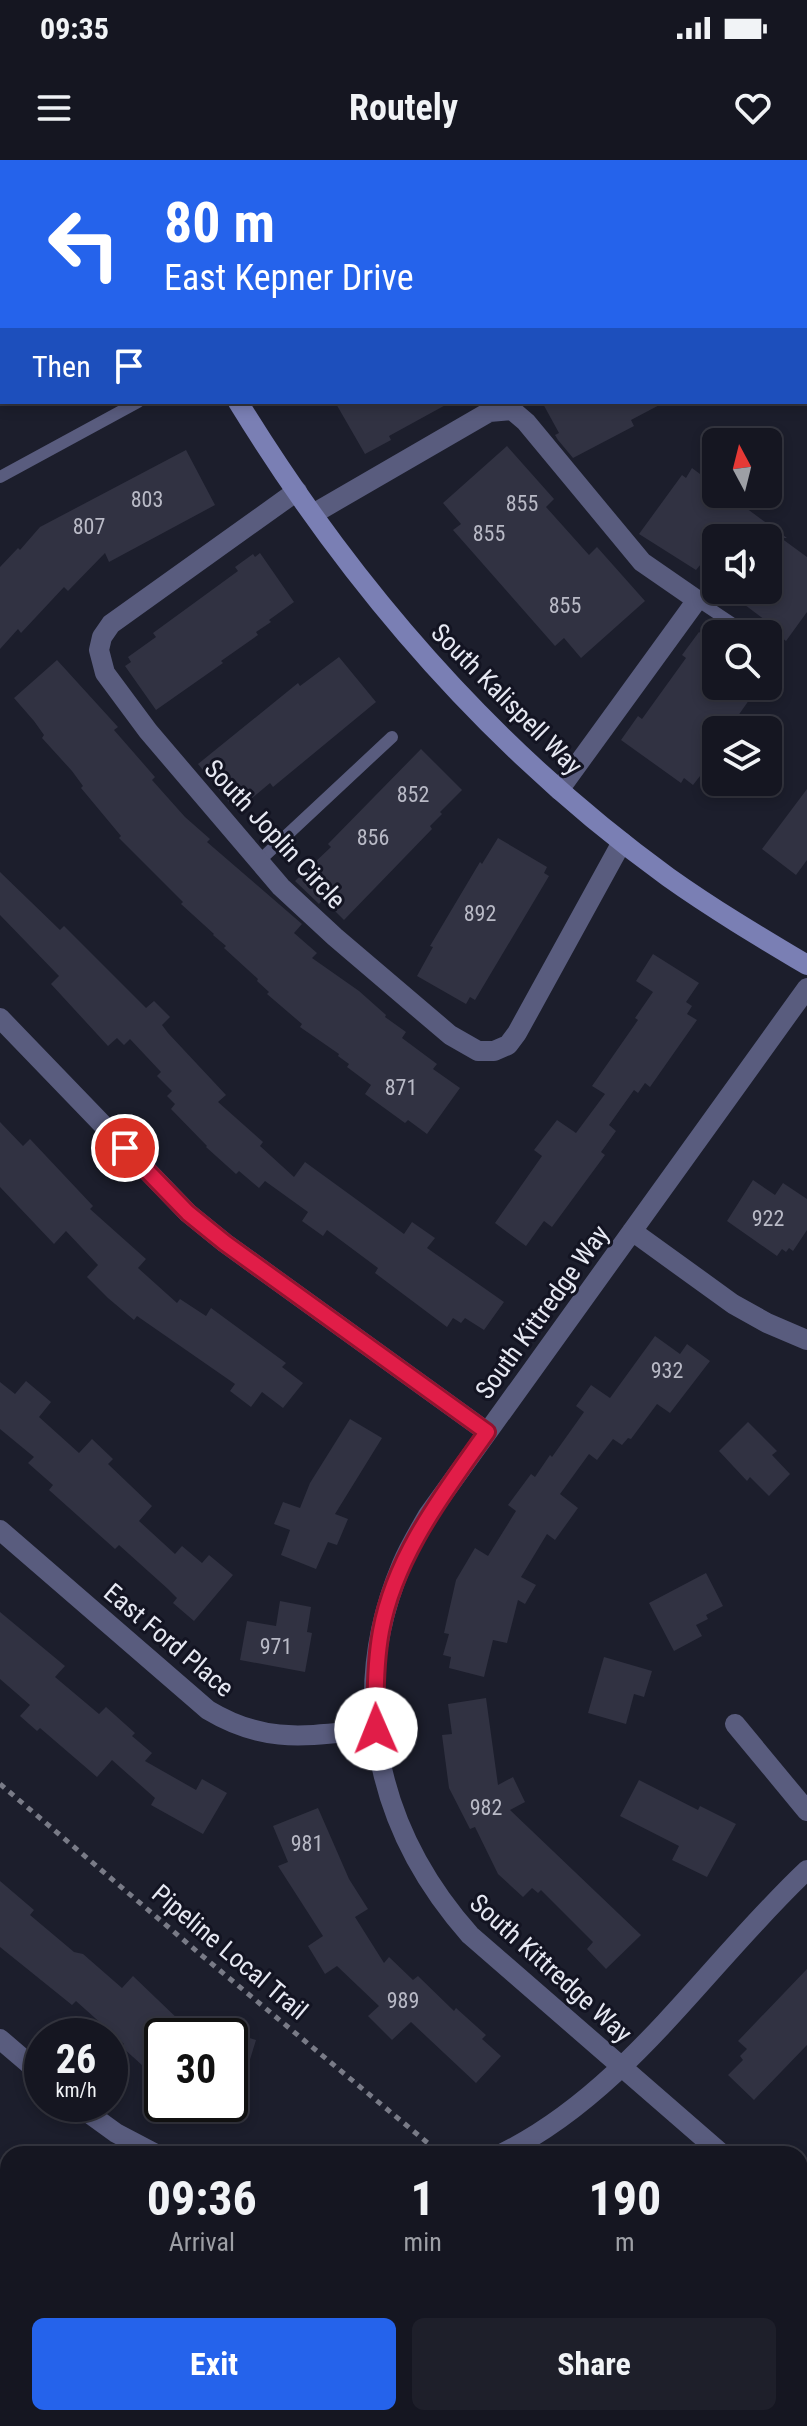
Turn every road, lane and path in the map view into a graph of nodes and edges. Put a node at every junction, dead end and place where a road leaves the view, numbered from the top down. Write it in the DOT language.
graph roads {
  1 [pos="134,404"];
  2 [pos="239,404"];
  3 [pos="511,406"];
  4 [pos="0,477"];
  5 [pos="297,491"];
  6 [pos="313,514"];
  7 [pos="697,600"];
  8 [pos="727,620"];
  9 [pos="392,737"];
  10 [pos="559,790"];
  11 [pos="622,842"];
  12 [pos="258,862"];
  13 [pos="807,965"];
  14 [pos="807,988"];
  15 [pos="0,1018"];
  16 [pos="632,1231"];
  17 [pos="807,1340"];
  18 [pos="487,1432"];
  19 [pos="0,1530"];
  20 [pos="735,1724"];
  21 [pos="376,1729"];
  22 [pos="0,1784"];
  23 [pos="807,1811"];
  24 [pos="807,1870"];
  25 [pos="0,2039"];
  26 [pos="24,2060"];
  27 [pos="621,2067"];
  28 [pos="101,2122"];
  29 [pos="141,2146"];
  30 [pos="431,2146"];
  31 [pos="515,2146"];
  32 [pos="713,2146"];
  1 -- 4 [label="lane"];
  2 -- 5 [label="street, South Kalispell Way"];
  3 -- 6 [label="street"];
  3 -- 7 [label="street"];
  5 -- 6 [label="street, South Kalispell Way"];
  5 -- 12 [label="street, South Joplin Circle"];
  6 -- 10 [label="street, South Kalispell Way"];
  7 -- 8 [label="lane"];
  7 -- 10 [label="street"];
  9 -- 12 [label="lane"];
  10 -- 11 [label="street, South Kalispell Way"];
  11 -- 12 [label="street, South Joplin Circle"];
  11 -- 13 [label="street, South Kalispell Way"];
  14 -- 16 [label="street, South Kittredge Way"];
  15 -- 18 [label="street"];
  16 -- 17 [label="street, South Kittredge Way"];
  16 -- 18 [label="street, South Kittredge Way"];
  18 -- 21 [label="street, South Kittredge Way"];
  19 -- 21 [label="street, East Ford Place"];
  20 -- 23 [label="street"];
  21 -- 27 [label="street, South Kittredge Way"];
  22 -- 30 [label="path, Pipeline Local Trail"];
  24 -- 27 [label="street"];
  25 -- 26 [label="street"];
  27 -- 31 [label="street"];
  27 -- 32 [label="street, South Kittredge Way"];
  28 -- 29 [label="street"];
}
